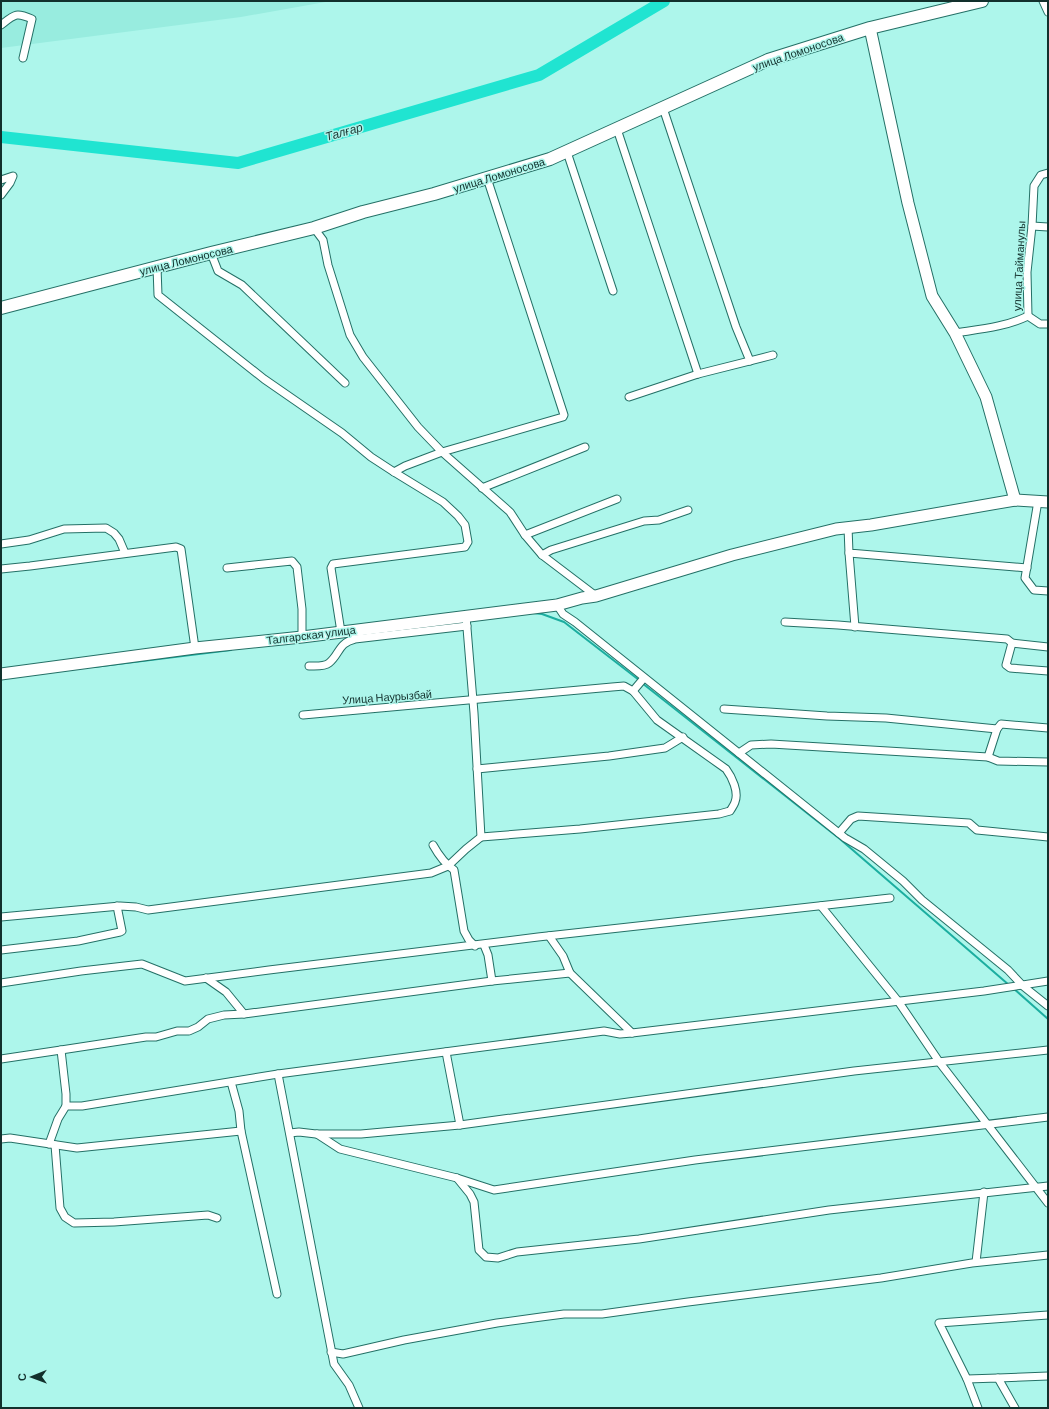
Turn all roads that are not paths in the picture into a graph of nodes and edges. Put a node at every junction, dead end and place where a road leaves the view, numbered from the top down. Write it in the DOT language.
graph roads {
  1 [pos="982,1"];
  2 [pos="1043,1"];
  3 [pos="1048,12"];
  4 [pos="1,24"];
  5 [pos="870,28"];
  6 [pos="23,58"];
  7 [pos="663,108"];
  8 [pos="617,129"];
  9 [pos="567,152"];
  10 [pos="1048,173"];
  11 [pos="486,178"];
  12 [pos="1,180"];
  13 [pos="1,195"];
  14 [pos="1032,226"];
  15 [pos="1048,227"];
  16 [pos="314,228"];
  17 [pos="211,253"];
  18 [pos="157,267"];
  19 [pos="613,291"];
  20 [pos="1,308"];
  21 [pos="1028,316"];
  22 [pos="1048,324"];
  23 [pos="955,332"];
  24 [pos="773,355"];
  25 [pos="750,361"];
  26 [pos="698,374"];
  27 [pos="345,383"];
  28 [pos="629,397"];
  29 [pos="584,447"];
  30 [pos="442,452"];
  31 [pos="394,472"];
  32 [pos="482,488"];
  33 [pos="617,499"];
  34 [pos="1015,500"];
  35 [pos="1043,502"];
  36 [pos="688,510"];
  37 [pos="848,527"];
  38 [pos="525,535"];
  39 [pos="1,544"];
  40 [pos="124,553"];
  41 [pos="848,553"];
  42 [pos="542,555"];
  43 [pos="227,568"];
  44 [pos="1027,568"];
  45 [pos="1,569"];
  46 [pos="1048,591"];
  47 [pos="596,596"];
  48 [pos="557,605"];
  49 [pos="466,621"];
  50 [pos="785,622"];
  51 [pos="855,627"];
  52 [pos="341,632"];
  53 [pos="302,637"];
  54 [pos="1012,643"];
  55 [pos="1048,647"];
  56 [pos="195,648"];
  57 [pos="309,666"];
  58 [pos="1048,671"];
  59 [pos="1,674"];
  60 [pos="642,681"];
  61 [pos="633,691"];
  62 [pos="473,701"];
  63 [pos="724,709"];
  64 [pos="303,715"];
  65 [pos="1048,728"];
  66 [pos="996,729"];
  67 [pos="683,738"];
  68 [pos="739,753"];
  69 [pos="988,757"];
  70 [pos="1048,762"];
  71 [pos="477,769"];
  72 [pos="840,833"];
  73 [pos="481,837"];
  74 [pos="1048,837"];
  75 [pos="433,845"];
  76 [pos="448,866"];
  77 [pos="890,898"];
  78 [pos="118,906"];
  79 [pos="821,906"];
  80 [pos="1,917"];
  81 [pos="549,936"];
  82 [pos="484,944"];
  83 [pos="475,946"];
  84 [pos="1,950"];
  85 [pos="570,973"];
  86 [pos="206,978"];
  87 [pos="492,981"];
  88 [pos="1048,981"];
  89 [pos="1,983"];
  90 [pos="1023,986"];
  91 [pos="898,1001"];
  92 [pos="1048,1006"];
  93 [pos="244,1014"];
  94 [pos="632,1033"];
  95 [pos="61,1050"];
  96 [pos="1048,1050"];
  97 [pos="446,1052"];
  98 [pos="1,1059"];
  99 [pos="940,1063"];
  100 [pos="278,1074"];
  101 [pos="231,1082"];
  102 [pos="66,1106"];
  103 [pos="1048,1116"];
  104 [pos="986,1124"];
  105 [pos="460,1125"];
  106 [pos="241,1131"];
  107 [pos="290,1133"];
  108 [pos="316,1134"];
  109 [pos="1,1139"];
  110 [pos="52,1145"];
  111 [pos="457,1178"];
  112 [pos="1048,1186"];
  113 [pos="1035,1187"];
  114 [pos="984,1192"];
  115 [pos="1048,1203"];
  116 [pos="217,1218"];
  117 [pos="1048,1255"];
  118 [pos="976,1262"];
  119 [pos="277,1294"];
  120 [pos="1048,1315"];
  121 [pos="331,1352"];
  122 [pos="1048,1376"];
  123 [pos="998,1378"];
  124 [pos="967,1379"];
  125 [pos="359,1408"];
  126 [pos="978,1408"];
  127 [pos="1015,1408"];
  1 -- 5 [label="main road, улица Ломоносова"];
  2 -- 3 [label="street"];
  4 -- 6 [label="street"];
  5 -- 7 [label="main road, улица Ломоносова"];
  5 -- 23 [label="street"];
  7 -- 8 [label="main road, улица Ломоносова"];
  7 -- 25 [label="street"];
  8 -- 9 [label="main road, улица Ломоносова"];
  8 -- 26 [label="street"];
  9 -- 11 [label="main road, улица Ломоносова"];
  9 -- 19 [label="street"];
  10 -- 14 [label="street, улица Тайманулы"];
  11 -- 16 [label="main road, улица Ломоносова"];
  11 -- 30 [label="street"];
  12 -- 13 [label="street"];
  14 -- 15 [label="street"];
  14 -- 21 [label="street, улица Тайманулы"];
  16 -- 17 [label="main road, улица Ломоносова"];
  16 -- 30 [label="street"];
  17 -- 18 [label="main road, улица Ломоносова"];
  17 -- 27 [label="street"];
  18 -- 20 [label="main road, улица Ломоносова"];
  18 -- 31 [label="street"];
  21 -- 22 [label="street"];
  21 -- 23 [label="street, улица Тайманулы"];
  23 -- 34 [label="street"];
  24 -- 25 [label="street"];
  25 -- 26 [label="street"];
  26 -- 28 [label="street"];
  29 -- 32 [label="street"];
  30 -- 31 [label="street"];
  30 -- 32 [label="street"];
  31 -- 52 [label="street"];
  32 -- 38 [label="street"];
  33 -- 38 [label="street"];
  34 -- 35 [label="street, Талгарская улица"];
  34 -- 37 [label="street, Талгарская улица"];
  35 -- 44 [label="street"];
  36 -- 42 [label="street"];
  37 -- 41 [label="street"];
  37 -- 47 [label="street, Талгарская улица"];
  38 -- 42 [label="street"];
  39 -- 40 [label="street"];
  40 -- 45 [label="street"];
  40 -- 56 [label="street"];
  41 -- 44 [label="street"];
  41 -- 51 [label="street"];
  42 -- 47 [label="street"];
  43 -- 53 [label="street"];
  44 -- 46 [label="street"];
  47 -- 48 [label="street, Талгарская улица"];
  48 -- 49 [label="street, Талгарская улица"];
  48 -- 60 [label="street"];
  49 -- 52 [label="street, Талгарская улица"];
  49 -- 57 [label="street"];
  49 -- 62 [label="street"];
  50 -- 51 [label="street"];
  51 -- 54 [label="street"];
  52 -- 53 [label="street, Талгарская улица"];
  53 -- 56 [label="street, Талгарская улица"];
  54 -- 55 [label="street"];
  54 -- 58 [label="street"];
  56 -- 59 [label="street, Талгарская улица"];
  60 -- 61 [label="street"];
  60 -- 68 [label="street"];
  61 -- 62 [label="street, Улица Наурызбай"];
  61 -- 67 [label="street"];
  62 -- 64 [label="street, Улица Наурызбай"];
  62 -- 71 [label="street"];
  63 -- 66 [label="street"];
  65 -- 66 [label="street"];
  66 -- 69 [label="street"];
  67 -- 71 [label="street"];
  67 -- 73 [label="street"];
  68 -- 69 [label="street"];
  68 -- 72 [label="street"];
  69 -- 70 [label="street"];
  71 -- 73 [label="street"];
  72 -- 74 [label="street"];
  72 -- 90 [label="street"];
  73 -- 76 [label="street"];
  75 -- 76 [label="street"];
  76 -- 78 [label="street"];
  76 -- 83 [label="street"];
  77 -- 79 [label="street"];
  78 -- 80 [label="street"];
  78 -- 84 [label="street"];
  79 -- 81 [label="street"];
  79 -- 91 [label="street"];
  81 -- 82 [label="street"];
  81 -- 85 [label="street"];
  82 -- 83 [label="street"];
  82 -- 87 [label="street"];
  83 -- 86 [label="street"];
  85 -- 87 [label="street"];
  85 -- 94 [label="street"];
  86 -- 89 [label="street"];
  86 -- 93 [label="street"];
  87 -- 93 [label="street"];
  88 -- 90 [label="street"];
  90 -- 91 [label="street"];
  90 -- 92 [label="street"];
  91 -- 94 [label="street"];
  91 -- 99 [label="street"];
  93 -- 95 [label="street"];
  94 -- 97 [label="street"];
  95 -- 98 [label="street"];
  95 -- 102 [label="street"];
  96 -- 99 [label="street"];
  97 -- 100 [label="street"];
  97 -- 105 [label="street"];
  99 -- 104 [label="street"];
  99 -- 105 [label="street"];
  100 -- 101 [label="street"];
  100 -- 107 [label="street"];
  101 -- 102 [label="street"];
  101 -- 106 [label="street"];
  102 -- 110 [label="street"];
  103 -- 104 [label="street"];
  104 -- 111 [label="street"];
  104 -- 113 [label="street"];
  105 -- 108 [label="street"];
  106 -- 110 [label="street"];
  106 -- 119 [label="street"];
  107 -- 108 [label="street"];
  107 -- 121 [label="street"];
  108 -- 111 [label="street"];
  109 -- 110 [label="street"];
  110 -- 116 [label="street"];
  111 -- 114 [label="street"];
  112 -- 113 [label="street"];
  113 -- 114 [label="street"];
  113 -- 115 [label="street"];
  114 -- 118 [label="street"];
  117 -- 118 [label="street"];
  118 -- 121 [label="street"];
  120 -- 124 [label="street"];
  121 -- 125 [label="street"];
  122 -- 123 [label="street"];
  123 -- 124 [label="street"];
  123 -- 127 [label="street"];
  124 -- 126 [label="street"];
}
